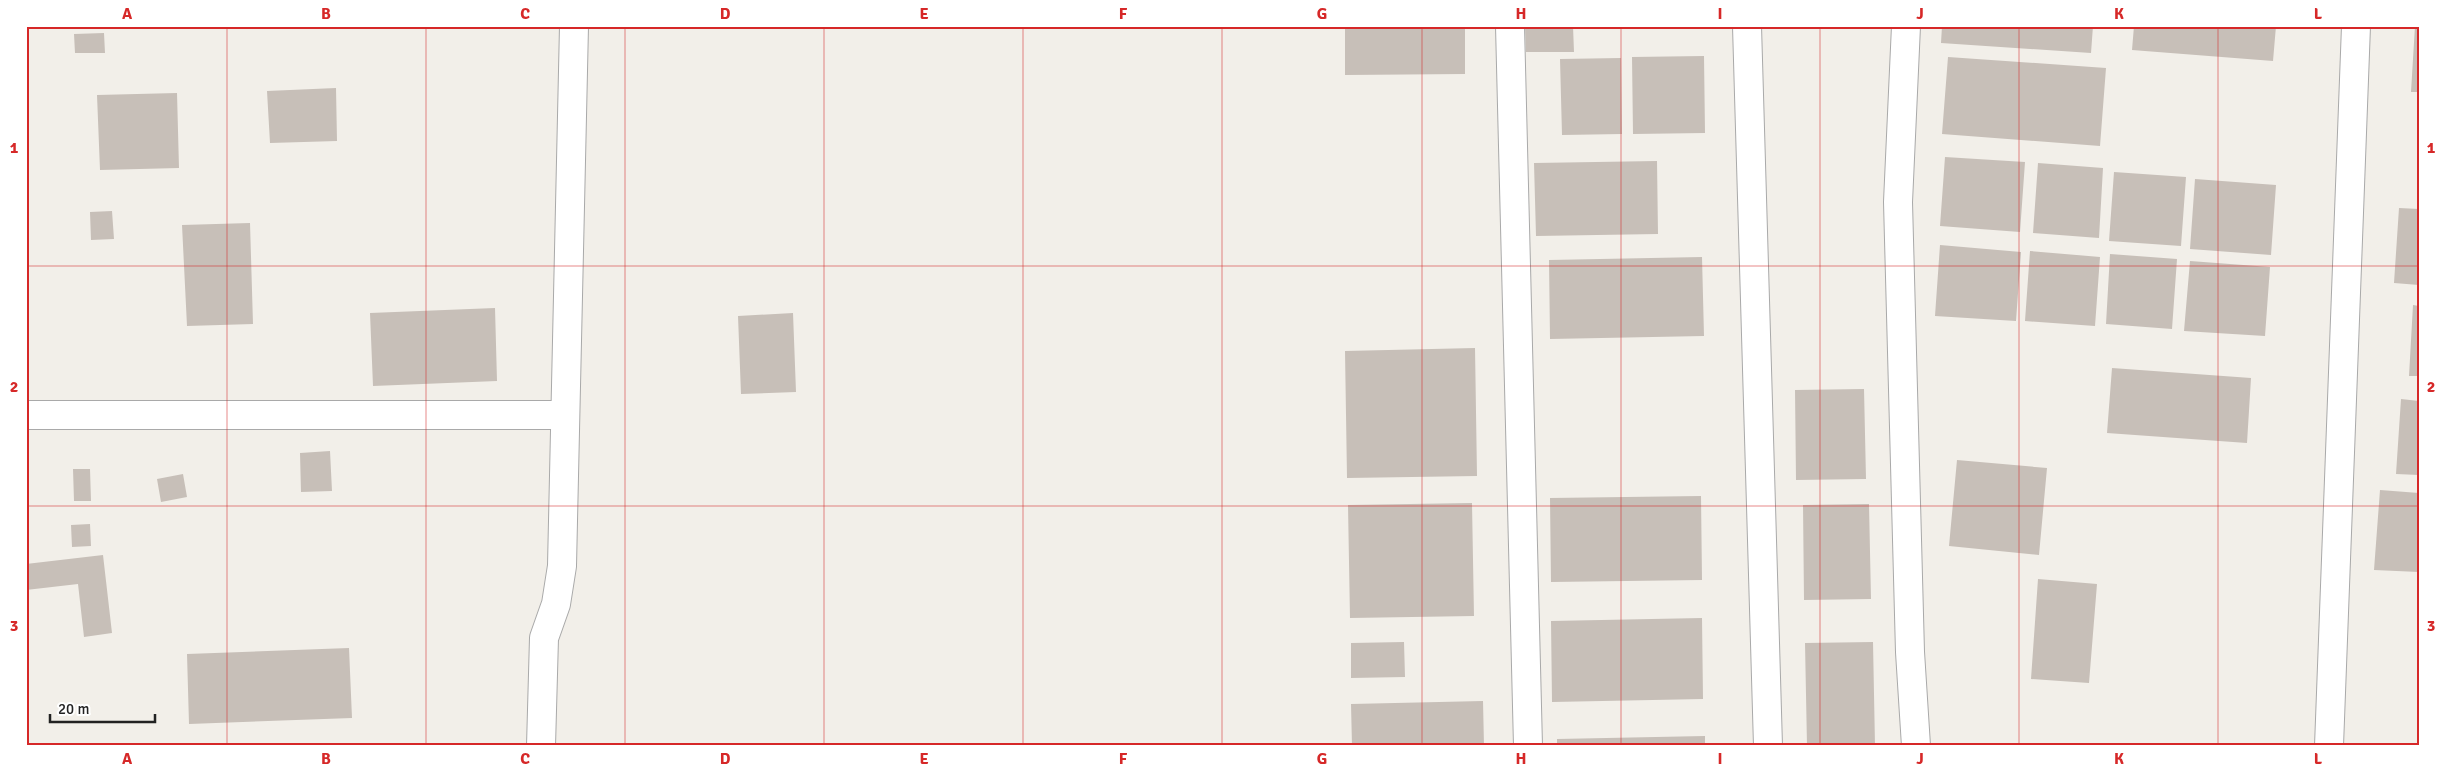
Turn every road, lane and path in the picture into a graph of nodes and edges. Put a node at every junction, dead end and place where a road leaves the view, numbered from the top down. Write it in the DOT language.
graph roads {
  1 [pos="574,26"];
  2 [pos="1510,26"];
  3 [pos="1747,26"];
  4 [pos="1906,26"];
  5 [pos="2356,26"];
  6 [pos="26,414"];
  7 [pos="565,415"];
  8 [pos="541,746"];
  9 [pos="1528,746"];
  10 [pos="1768,746"];
  11 [pos="1916,746"];
  12 [pos="2329,746"];
  1 -- 7 [label="street"];
  2 -- 9 [label="street"];
  3 -- 10 [label="street"];
  4 -- 11 [label="street"];
  5 -- 12 [label="street"];
  6 -- 7 [label="street"];
  7 -- 8 [label="street"];
}
